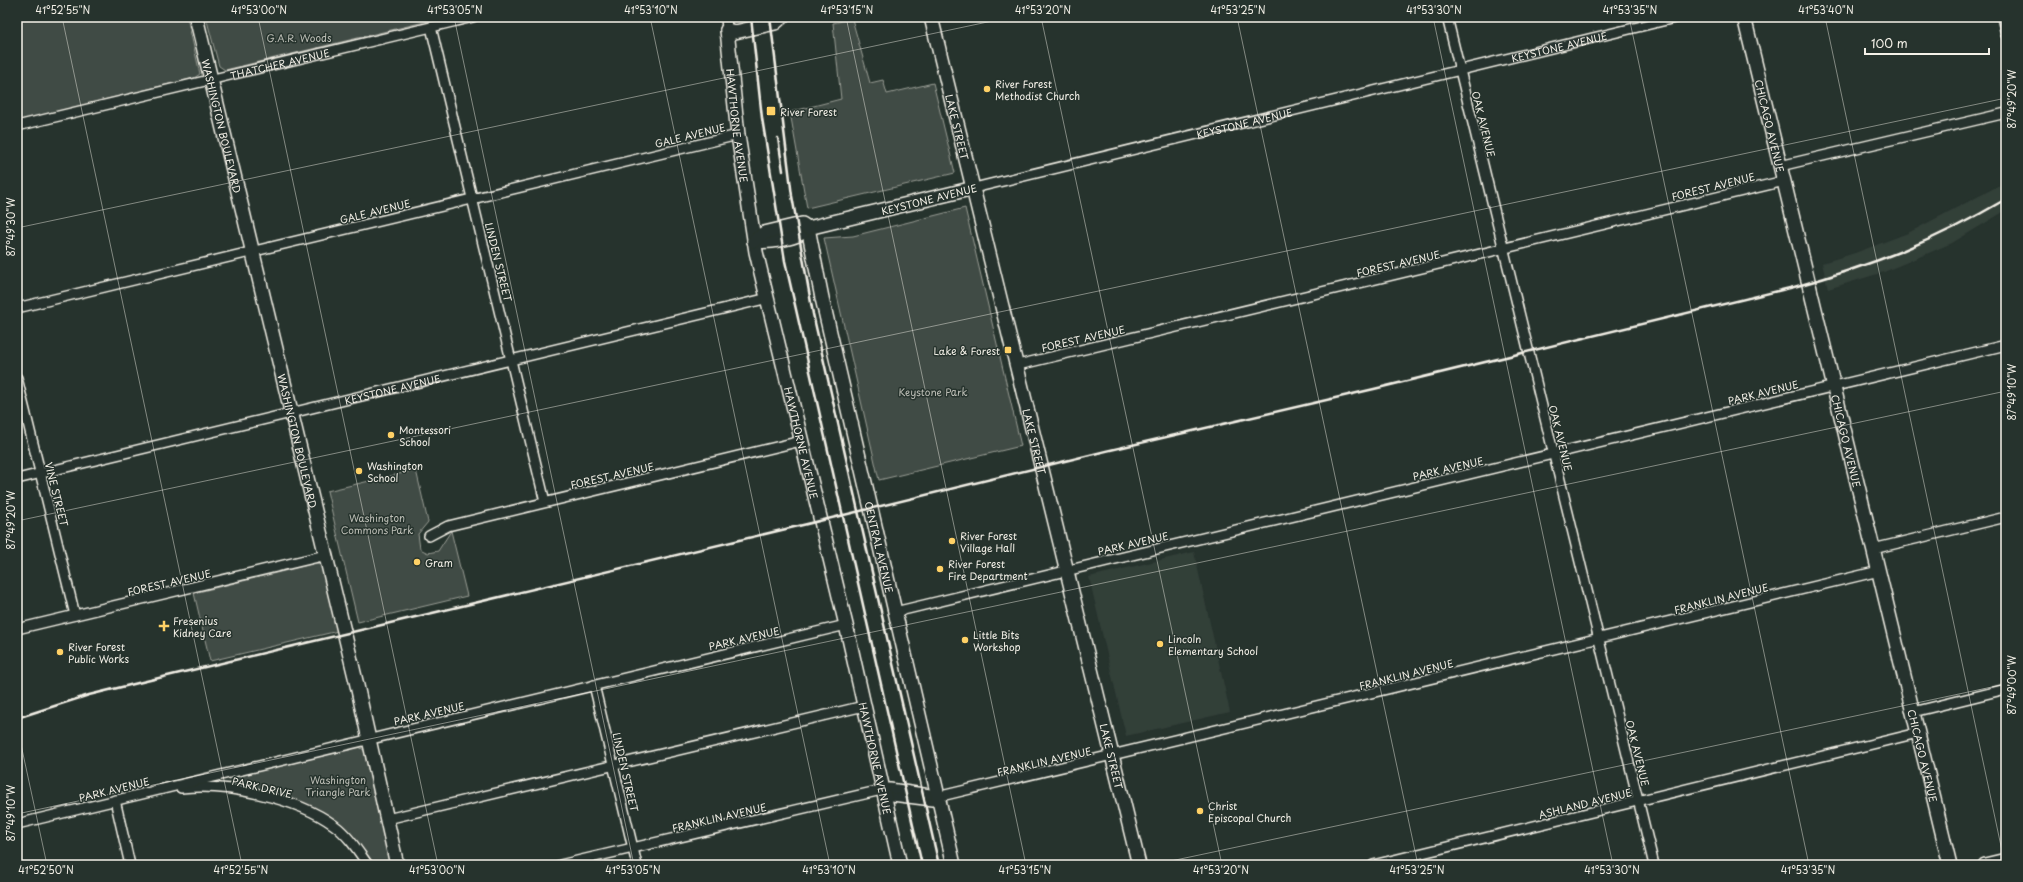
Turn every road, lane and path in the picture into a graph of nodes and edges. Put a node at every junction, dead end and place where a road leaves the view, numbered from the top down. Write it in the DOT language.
graph roads {
  1 [pos="196,17"];
  2 [pos="473,17"];
  3 [pos="726,17"];
  4 [pos="762,17"];
  5 [pos="782,17"];
  6 [pos="931,17"];
  7 [pos="1447,17"];
  8 [pos="1679,17"];
  9 [pos="1744,17"];
  10 [pos="2002,17"];
  11 [pos="431,27"];
  12 [pos="727,30"];
  13 [pos="2006,35"];
  14 [pos="1460,70"];
  15 [pos="212,79"];
  16 [pos="2006,113"];
  17 [pos="17,126"];
  18 [pos="738,135"];
  19 [pos="1780,166"];
  20 [pos="1784,181"];
  21 [pos="974,188"];
  22 [pos="472,198"];
  23 [pos="808,228"];
  24 [pos="754,241"];
  25 [pos="1504,249"];
  26 [pos="252,252"];
  27 [pos="768,298"];
  28 [pos="17,308"];
  29 [pos="2006,345"];
  30 [pos="511,361"];
  31 [pos="1018,365"];
  32 [pos="17,378"];
  33 [pos="1834,386"];
  34 [pos="292,414"];
  35 [pos="802,441"];
  36 [pos="1554,454"];
  37 [pos="40,474"];
  38 [pos="17,479"];
  39 [pos="545,502"];
  40 [pos="2006,517"];
  41 [pos="429,536"];
  42 [pos="1873,549"];
  43 [pos="326,555"];
  44 [pos="1067,569"];
  45 [pos="1879,571"];
  46 [pos="895,612"];
  47 [pos="75,616"];
  48 [pos="846,625"];
  49 [pos="17,629"];
  50 [pos="1598,639"];
  51 [pos="594,685"];
  52 [pos="2006,689"];
  53 [pos="864,706"];
  54 [pos="1913,712"];
  55 [pos="1918,734"];
  56 [pos="369,739"];
  57 [pos="1113,756"];
  58 [pos="613,766"];
  59 [pos="153,791"];
  60 [pos="883,791"];
  61 [pos="937,797"];
  62 [pos="115,800"];
  63 [pos="1638,801"];
  64 [pos="387,819"];
  65 [pos="17,824"];
  66 [pos="632,848"];
  67 [pos="2006,860"];
  68 [pos="130,865"];
  69 [pos="368,865"];
  70 [pos="397,865"];
  71 [pos="560,865"];
  72 [pos="637,865"];
  73 [pos="900,865"];
  74 [pos="954,865"];
  75 [pos="1139,865"];
  76 [pos="1373,865"];
  77 [pos="1654,865"];
  78 [pos="1950,865"];
  79 [pos="1985,865"];
  1 -- 15 [label="street, WASHINGTON BOULEVARD"];
  2 -- 11 [label="street, THATCHER AVENUE"];
  3 -- 12 [label="street, HAWTHORNE AVENUE"];
  4 -- 12 [label="street"];
  5 -- 12 [label="street"];
  6 -- 21 [label="street, LAKE STREET"];
  7 -- 14 [label="street, OAK AVENUE"];
  8 -- 14 [label="street, KEYSTONE AVENUE"];
  9 -- 19 [label="street, CHICAGO AVENUE"];
  10 -- 13 [label="street"];
  11 -- 15 [label="street, THATCHER AVENUE"];
  11 -- 22 [label="street, LINDEN STREET"];
  12 -- 18 [label="street, HAWTHORNE AVENUE"];
  14 -- 21 [label="street, KEYSTONE AVENUE"];
  14 -- 25 [label="street, OAK AVENUE"];
  15 -- 17 [label="street, THATCHER AVENUE"];
  15 -- 26 [label="street, WASHINGTON BOULEVARD"];
  16 -- 19 [label="street"];
  18 -- 22 [label="street, GALE AVENUE"];
  18 -- 24 [label="street, HAWTHORNE AVENUE"];
  19 -- 20 [label="street, CHICAGO AVENUE"];
  20 -- 25 [label="street, FOREST AVENUE"];
  20 -- 33 [label="street, CHICAGO AVENUE"];
  21 -- 23 [label="street, KEYSTONE AVENUE"];
  21 -- 31 [label="street, LAKE STREET"];
  22 -- 26 [label="street, GALE AVENUE"];
  22 -- 30 [label="street, LINDEN STREET"];
  23 -- 24 [label="street, KEYSTONE AVENUE"];
  23 -- 46 [label="street, CENTRAL AVENUE"];
  24 -- 27 [label="street, HAWTHORNE AVENUE"];
  25 -- 31 [label="street, FOREST AVENUE"];
  25 -- 36 [label="street, OAK AVENUE"];
  26 -- 28 [label="street, GALE AVENUE"];
  26 -- 34 [label="street, WASHINGTON BOULEVARD"];
  27 -- 30 [label="street, KEYSTONE AVENUE"];
  27 -- 35 [label="street, HAWTHORNE AVENUE"];
  29 -- 33 [label="street, PARK AVENUE"];
  30 -- 34 [label="street, KEYSTONE AVENUE"];
  30 -- 39 [label="street, LINDEN STREET"];
  31 -- 44 [label="street, LAKE STREET"];
  32 -- 37 [label="street, VINE STREET"];
  33 -- 36 [label="street, PARK AVENUE"];
  33 -- 42 [label="street, CHICAGO AVENUE"];
  34 -- 37 [label="street, KEYSTONE AVENUE"];
  34 -- 43 [label="street, WASHINGTON BOULEVARD"];
  35 -- 39 [label="street, FOREST AVENUE"];
  35 -- 48 [label="street, HAWTHORNE AVENUE"];
  36 -- 44 [label="street, PARK AVENUE"];
  36 -- 50 [label="street, OAK AVENUE"];
  37 -- 38 [label="street, KEYSTONE AVENUE"];
  37 -- 47 [label="street, VINE STREET"];
  39 -- 41 [label="street, FOREST AVENUE"];
  40 -- 42 [label="street"];
  42 -- 45 [label="street, CHICAGO AVENUE"];
  43 -- 47 [label="street, FOREST AVENUE"];
  43 -- 56 [label="street, WASHINGTON BOULEVARD"];
  44 -- 46 [label="street, PARK AVENUE"];
  44 -- 57 [label="street, LAKE STREET"];
  45 -- 50 [label="street, FRANKLIN AVENUE"];
  45 -- 54 [label="street, CHICAGO AVENUE"];
  46 -- 61 [label="street, CENTRAL AVENUE"];
  47 -- 49 [label="street, FOREST AVENUE"];
  48 -- 51 [label="street, PARK AVENUE"];
  48 -- 53 [label="street, HAWTHORNE AVENUE"];
  50 -- 57 [label="street, FRANKLIN AVENUE"];
  50 -- 63 [label="street, OAK AVENUE"];
  51 -- 56 [label="street, PARK AVENUE"];
  51 -- 58 [label="street, LINDEN STREET"];
  52 -- 54 [label="street"];
  53 -- 58 [label="street"];
  53 -- 60 [label="street, HAWTHORNE AVENUE"];
  54 -- 55 [label="street, CHICAGO AVENUE"];
  55 -- 63 [label="street, ASHLAND AVENUE"];
  55 -- 78 [label="street, CHICAGO AVENUE"];
  56 -- 59 [label="street, PARK AVENUE"];
  56 -- 64 [label="street, WASHINGTON BOULEVARD"];
  57 -- 61 [label="street, FRANKLIN AVENUE"];
  57 -- 75 [label="street, LAKE STREET"];
  58 -- 64 [label="street"];
  58 -- 66 [label="street, LINDEN STREET"];
  59 -- 62 [label="street, PARK AVENUE"];
  59 -- 69 [label="street, PARK DRIVE"];
  60 -- 61 [label="street, FRANKLIN AVENUE"];
  60 -- 66 [label="street, FRANKLIN AVENUE"];
  60 -- 73 [label="street, HAWTHORNE AVENUE"];
  61 -- 74 [label="street, CENTRAL AVENUE"];
  62 -- 65 [label="street, PARK AVENUE"];
  62 -- 68 [label="street"];
  63 -- 76 [label="street, ASHLAND AVENUE"];
  63 -- 77 [label="street, OAK AVENUE"];
  64 -- 70 [label="street, WASHINGTON BOULEVARD"];
  66 -- 71 [label="street, FRANKLIN AVENUE"];
  66 -- 72 [label="street, LINDEN STREET"];
  67 -- 79 [label="street"];
}
